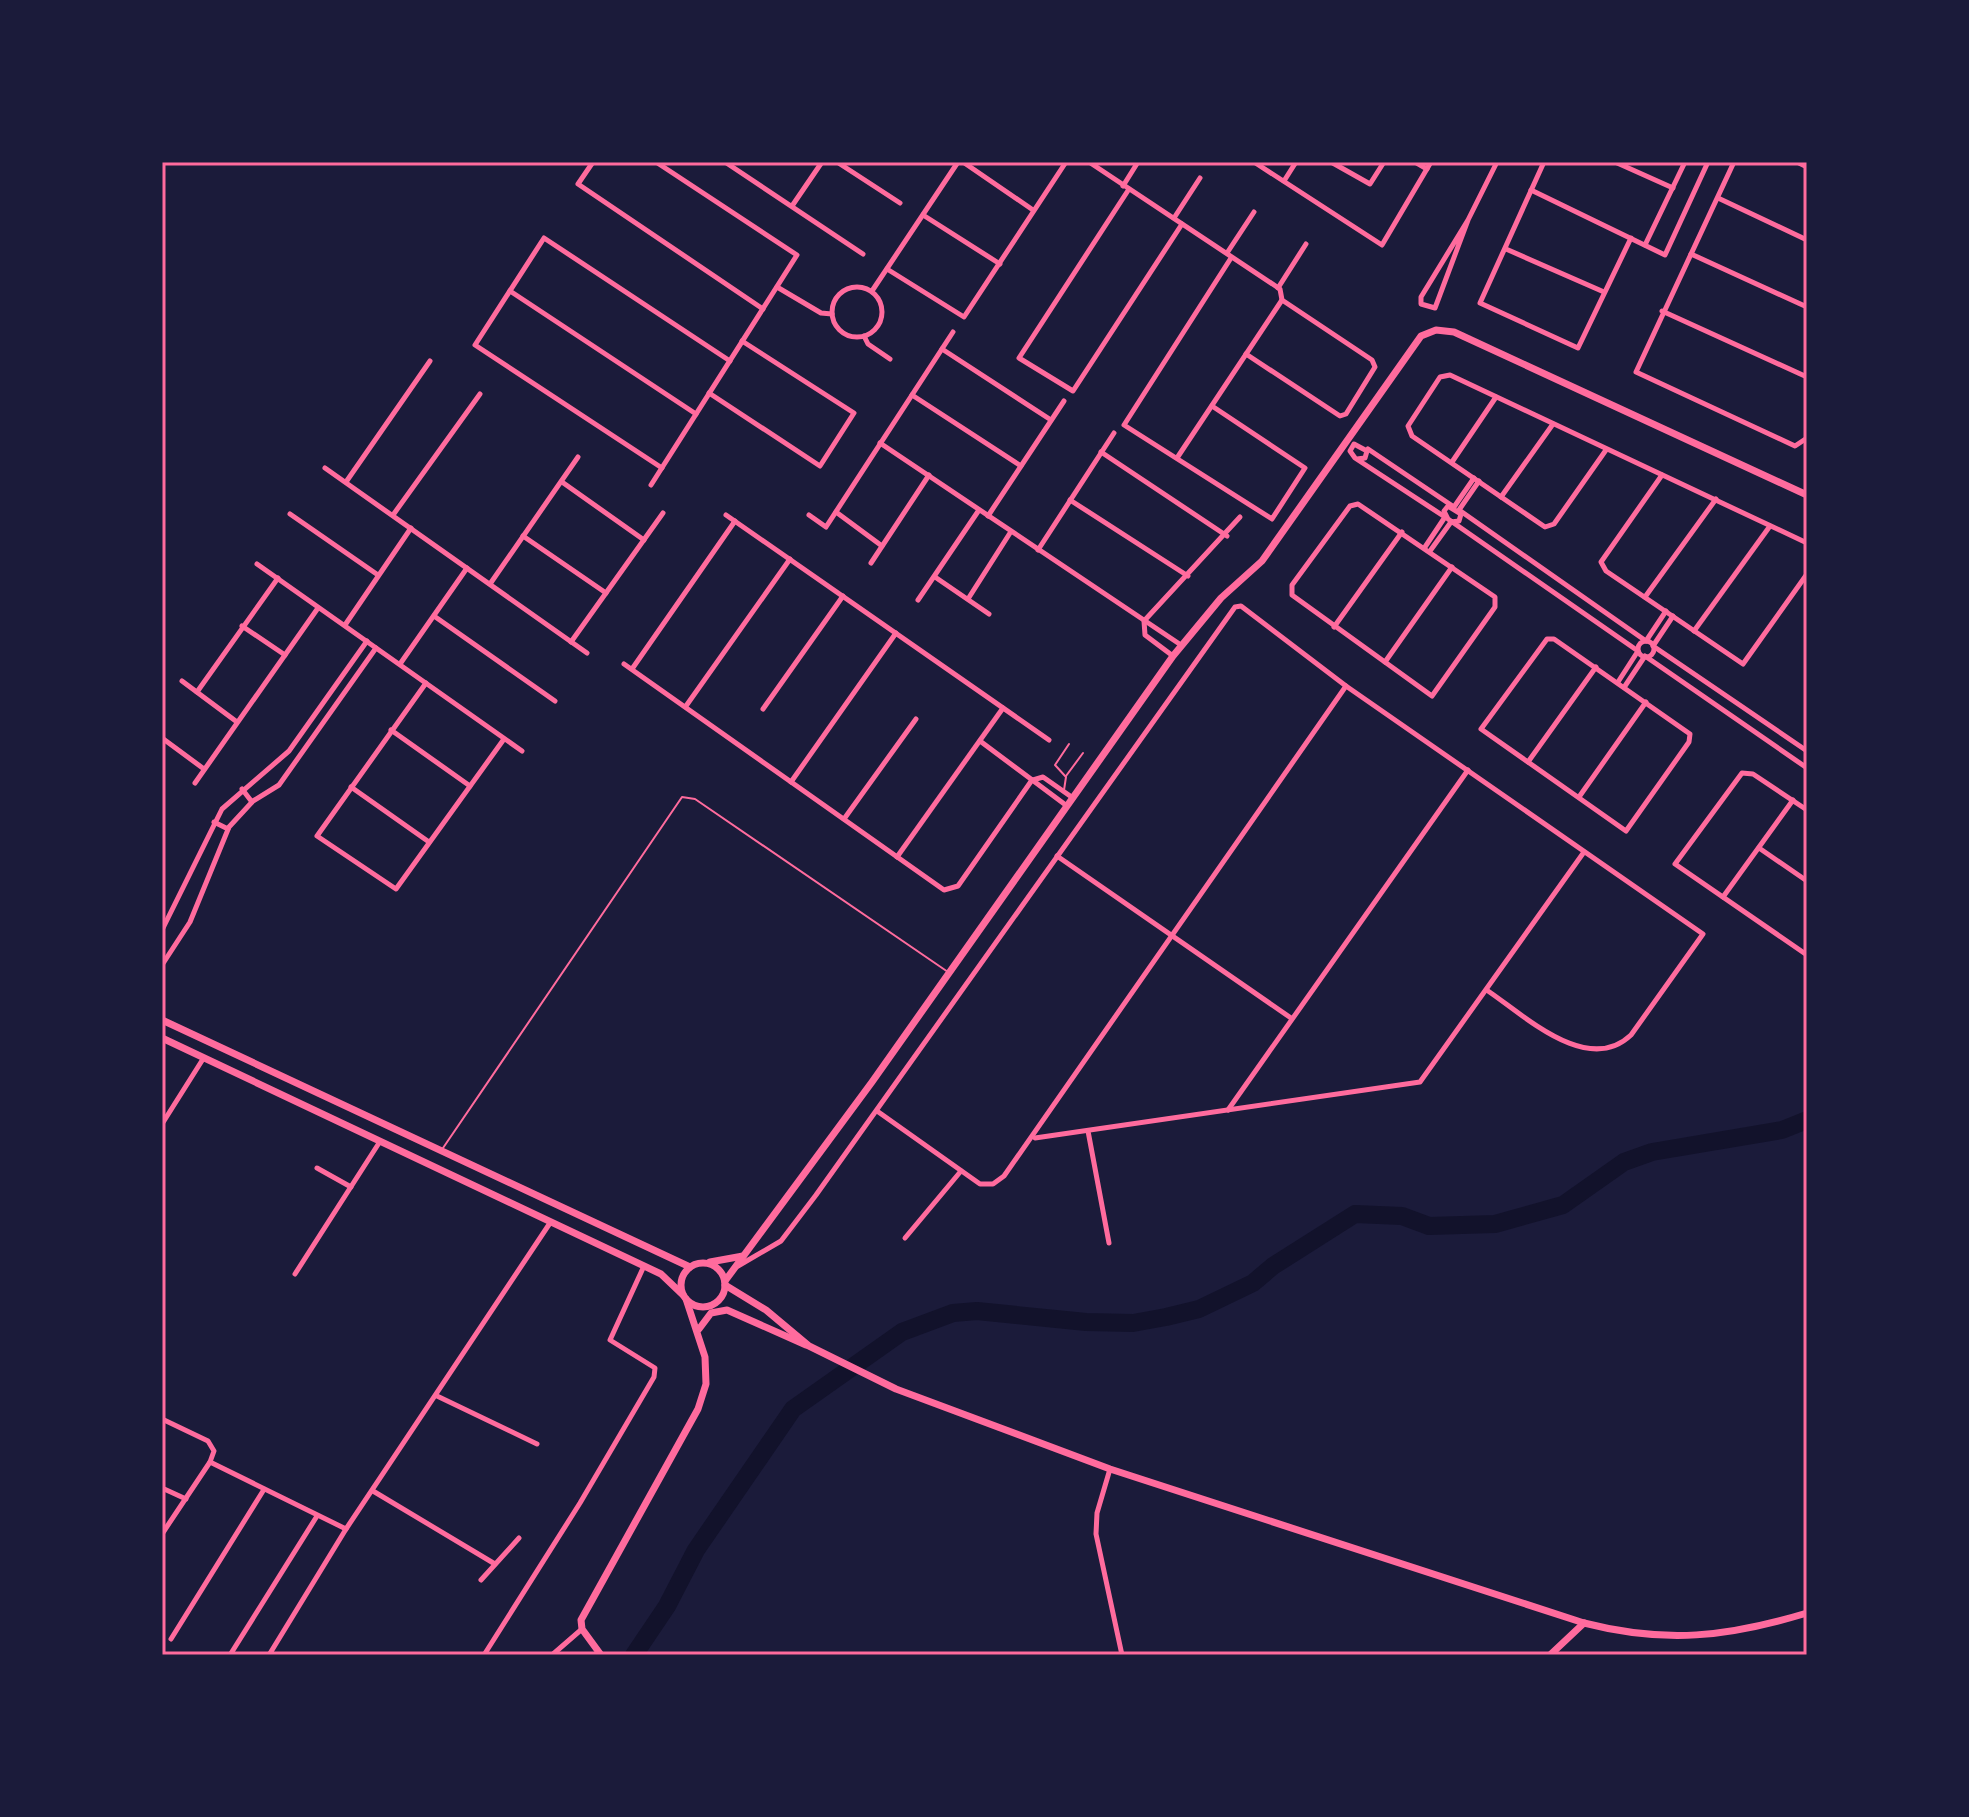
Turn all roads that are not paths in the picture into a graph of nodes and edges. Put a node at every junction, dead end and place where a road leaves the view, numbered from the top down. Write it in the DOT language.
graph roads {
  1 [pos="593,162"];
  2 [pos="656,162"];
  3 [pos="725,162"];
  4 [pos="822,162"];
  5 [pos="837,162"];
  6 [pos="960,162"];
  7 [pos="1066,162"];
  8 [pos="1089,162"];
  9 [pos="1138,162"];
  10 [pos="1254,162"];
  11 [pos="1296,162"];
  12 [pos="1331,162"];
  13 [pos="1384,162"];
  14 [pos="1415,162"];
  15 [pos="1431,162"];
  16 [pos="1497,162"];
  17 [pos="1544,162"];
  18 [pos="1615,162"];
  19 [pos="1685,162"];
  20 [pos="1708,162"];
  21 [pos="1734,162"];
  22 [pos="1797,162"];
  23 [pos="1807,167"];
  24 [pos="1427,169"];
  25 [pos="1200,178"];
  26 [pos="1284,181"];
  27 [pos="1126,188"];
  28 [pos="1673,188"];
  29 [pos="1531,190"];
  30 [pos="1718,198"];
  31 [pos="900,203"];
  32 [pos="792,206"];
  33 [pos="1033,210"];
  34 [pos="1254,212"];
  35 [pos="923,215"];
  36 [pos="1174,218"];
  37 [pos="1468,220"];
  38 [pos="1182,224"];
  39 [pos="1631,238"];
  40 [pos="1807,240"];
  41 [pos="1306,244"];
  42 [pos="1645,245"];
  43 [pos="1506,249"];
  44 [pos="863,254"];
  45 [pos="1691,254"];
  46 [pos="1229,256"];
  47 [pos="1000,264"];
  48 [pos="887,269"];
  49 [pos="777,287"];
  50 [pos="1278,288"];
  51 [pos="510,291"];
  52 [pos="872,291"];
  53 [pos="1604,292"];
  54 [pos="1282,300"];
  55 [pos="1807,307"];
  56 [pos="763,309"];
  57 [pos="1662,311"];
  58 [pos="832,314"];
  59 [pos="953,332"];
  60 [pos="864,336"];
  61 [pos="742,341"];
  62 [pos="942,349"];
  63 [pos="1246,354"];
  64 [pos="890,359"];
  65 [pos="430,361"];
  66 [pos="730,361"];
  67 [pos="1807,377"];
  68 [pos="709,393"];
  69 [pos="480,394"];
  70 [pos="912,395"];
  71 [pos="1496,397"];
  72 [pos="1064,401"];
  73 [pos="1212,406"];
  74 [pos="696,414"];
  75 [pos="1051,420"];
  76 [pos="1553,424"];
  77 [pos="1354,430"];
  78 [pos="1114,433"];
  79 [pos="1807,438"];
  80 [pos="880,443"];
  81 [pos="1363,446"];
  82 [pos="1606,450"];
  83 [pos="1101,452"];
  84 [pos="578,457"];
  85 [pos="1335,457"];
  86 [pos="1177,458"];
  87 [pos="1355,458"];
  88 [pos="1452,462"];
  89 [pos="1021,466"];
  90 [pos="325,468"];
  91 [pos="662,468"];
  92 [pos="929,475"];
  93 [pos="1662,475"];
  94 [pos="1476,479"];
  95 [pos="346,482"];
  96 [pos="562,482"];
  97 [pos="651,485"];
  98 [pos="1807,495"];
  99 [pos="1501,497"];
  100 [pos="1716,499"];
  101 [pos="1070,500"];
  102 [pos="1456,508"];
  103 [pos="979,510"];
  104 [pos="836,512"];
  105 [pos="663,513"];
  106 [pos="290,514"];
  107 [pos="393,515"];
  108 [pos="726,515"];
  109 [pos="809,515"];
  110 [pos="988,516"];
  111 [pos="1240,517"];
  112 [pos="1448,520"];
  113 [pos="735,521"];
  114 [pos="1770,526"];
  115 [pos="411,528"];
  116 [pos="1010,532"];
  117 [pos="1402,532"];
  118 [pos="523,536"];
  119 [pos="1227,536"];
  120 [pos="644,540"];
  121 [pos="1807,543"];
  122 [pos="882,546"];
  123 [pos="1427,549"];
  124 [pos="1038,550"];
  125 [pos="790,559"];
  126 [pos="871,563"];
  127 [pos="257,564"];
  128 [pos="1452,567"];
  129 [pos="467,568"];
  130 [pos="1807,574"];
  131 [pos="378,575"];
  132 [pos="1188,576"];
  133 [pos="935,577"];
  134 [pos="278,578"];
  135 [pos="490,584"];
  136 [pos="606,593"];
  137 [pos="843,596"];
  138 [pos="1645,597"];
  139 [pos="968,599"];
  140 [pos="918,600"];
  141 [pos="318,608"];
  142 [pos="1666,611"];
  143 [pos="989,614"];
  144 [pos="434,616"];
  145 [pos="1673,616"];
  146 [pos="1144,621"];
  147 [pos="345,625"];
  148 [pos="242,626"];
  149 [pos="1334,627"];
  150 [pos="1694,631"];
  151 [pos="896,633"];
  152 [pos="367,641"];
  153 [pos="1646,641"];
  154 [pos="571,642"];
  155 [pos="1181,645"];
  156 [pos="1653,646"];
  157 [pos="376,648"];
  158 [pos="1638,651"];
  159 [pos="587,653"];
  160 [pos="285,655"];
  161 [pos="1173,656"];
  162 [pos="1645,656"];
  163 [pos="1385,662"];
  164 [pos="400,664"];
  165 [pos="624,664"];
  166 [pos="1596,667"];
  167 [pos="632,669"];
  168 [pos="182,681"];
  169 [pos="1618,682"];
  170 [pos="426,683"];
  171 [pos="1346,686"];
  172 [pos="1625,686"];
  173 [pos="197,692"];
  174 [pos="327,699"];
  175 [pos="555,701"];
  176 [pos="1646,702"];
  177 [pos="335,705"];
  178 [pos="686,706"];
  179 [pos="1004,708"];
  180 [pos="763,709"];
  181 [pos="916,719"];
  182 [pos="237,722"];
  183 [pos="391,730"];
  184 [pos="162,738"];
  185 [pos="504,739"];
  186 [pos="1049,740"];
  187 [pos="980,741"];
  188 [pos="1069,744"];
  189 [pos="289,751"];
  190 [pos="522,751"];
  191 [pos="1807,751"];
  192 [pos="1083,753"];
  193 [pos="298,759"];
  194 [pos="1528,762"];
  195 [pos="1807,768"];
  196 [pos="204,769"];
  197 [pos="1468,770"];
  198 [pos="1066,777"];
  199 [pos="1032,780"];
  200 [pos="791,782"];
  201 [pos="195,783"];
  202 [pos="470,786"];
  203 [pos="351,787"];
  204 [pos="242,789"];
  205 [pos="1064,792"];
  206 [pos="1579,797"];
  207 [pos="1073,798"];
  208 [pos="1793,800"];
  209 [pos="252,802"];
  210 [pos="1067,806"];
  211 [pos="1807,810"];
  212 [pos="844,819"];
  213 [pos="214,822"];
  214 [pos="228,829"];
  215 [pos="429,842"];
  216 [pos="1759,848"];
  217 [pos="1584,852"];
  218 [pos="1057,856"];
  219 [pos="897,857"];
  220 [pos="1807,881"];
  221 [pos="1723,897"];
  222 [pos="162,930"];
  223 [pos="1173,933"];
  224 [pos="1807,955"];
  225 [pos="162,964"];
  226 [pos="950,973"];
  227 [pos="1488,991"];
  228 [pos="1291,1018"];
  229 [pos="162,1020"];
  230 [pos="162,1038"];
  231 [pos="203,1059"];
  232 [pos="281,1074"];
  233 [pos="273,1092"];
  234 [pos="1228,1110"];
  235 [pos="877,1111"];
  236 [pos="162,1124"];
  237 [pos="1088,1131"];
  238 [pos="1034,1138"];
  239 [pos="379,1143"];
  240 [pos="442,1149"];
  241 [pos="317,1168"];
  242 [pos="961,1171"];
  243 [pos="351,1187"];
  244 [pos="550,1223"];
  245 [pos="905,1238"];
  246 [pos="1109,1243"];
  247 [pos="753,1245"];
  248 [pos="764,1252"];
  249 [pos="743,1256"];
  250 [pos="703,1263"];
  251 [pos="644,1266"];
  252 [pos="690,1267"];
  253 [pos="737,1267"];
  254 [pos="295,1274"];
  255 [pos="725,1283"];
  256 [pos="684,1297"];
  257 [pos="699,1332"];
  258 [pos="809,1346"];
  259 [pos="437,1396"];
  260 [pos="162,1419"];
  261 [pos="537,1444"];
  262 [pos="210,1462"];
  263 [pos="1110,1469"];
  264 [pos="162,1488"];
  265 [pos="263,1491"];
  266 [pos="373,1491"];
  267 [pos="186,1499"];
  268 [pos="317,1516"];
  269 [pos="346,1529"];
  270 [pos="162,1534"];
  271 [pos="519,1538"];
  272 [pos="495,1564"];
  273 [pos="481,1580"];
  274 [pos="1807,1613"];
  275 [pos="1584,1623"];
  276 [pos="582,1629"];
  277 [pos="171,1639"];
  278 [pos="230,1655"];
  279 [pos="269,1655"];
  280 [pos="484,1655"];
  281 [pos="552,1655"];
  282 [pos="601,1655"];
  283 [pos="1122,1655"];
  284 [pos="1550,1655"];
  1 -- 56 [label="street"];
  2 -- 49 [label="street"];
  3 -- 32 [label="street"];
  4 -- 32 [label="street"];
  5 -- 31 [label="street"];
  6 -- 33 [label="street"];
  6 -- 35 [label="street"];
  7 -- 33 [label="street"];
  8 -- 27 [label="street"];
  9 -- 27 [label="street"];
  10 -- 26 [label="street"];
  11 -- 26 [label="street"];
  12 -- 13 [label="street"];
  14 -- 24 [label="street"];
  15 -- 24 [label="street"];
  16 -- 37 [label="street"];
  17 -- 29 [label="street"];
  18 -- 28 [label="street"];
  19 -- 28 [label="street"];
  20 -- 42 [label="street"];
  21 -- 30 [label="street"];
  22 -- 23 [label="street"];
  24 -- 26 [label="street"];
  25 -- 36 [label="street"];
  27 -- 36 [label="street"];
  27 -- 38 [label="street"];
  28 -- 42 [label="street"];
  29 -- 39 [label="street"];
  29 -- 43 [label="street"];
  30 -- 40 [label="street"];
  30 -- 45 [label="street"];
  32 -- 44 [label="street"];
  33 -- 47 [label="street"];
  34 -- 46 [label="street"];
  35 -- 47 [label="street"];
  35 -- 48 [label="street"];
  36 -- 38 [label="street"];
  37 -- 37 [label="street"];
  38 -- 46 [label="street"];
  39 -- 42 [label="street"];
  39 -- 53 [label="street"];
  41 -- 50 [label="street"];
  43 -- 53 [label="street"];
  43 -- 53 [label="street"];
  45 -- 55 [label="street"];
  45 -- 57 [label="street"];
  46 -- 50 [label="street"];
  46 -- 86 [label="street"];
  47 -- 48 [label="street"];
  48 -- 52 [label="street"];
  49 -- 56 [label="street"];
  49 -- 58 [label="street"];
  50 -- 54 [label="street"];
  51 -- 66 [label="street"];
  51 -- 74 [label="street"];
  51 -- 91 [label="street"];
  52 -- 58 [label="street"];
  52 -- 60 [label="street"];
  54 -- 63 [label="street"];
  54 -- 63 [label="street"];
  56 -- 61 [label="street"];
  57 -- 67 [label="street"];
  57 -- 79 [label="street"];
  58 -- 60 [label="street"];
  59 -- 62 [label="street"];
  60 -- 64 [label="street"];
  61 -- 66 [label="street"];
  61 -- 68 [label="street"];
  62 -- 70 [label="street"];
  62 -- 75 [label="street"];
  63 -- 73 [label="street"];
  65 -- 95 [label="street"];
  66 -- 68 [label="street"];
  68 -- 74 [label="street"];
  69 -- 107 [label="street"];
  70 -- 80 [label="street"];
  70 -- 89 [label="street"];
  71 -- 76 [label="street"];
  71 -- 88 [label="street"];
  71 -- 88 [label="street"];
  72 -- 75 [label="street"];
  73 -- 86 [label="street"];
  73 -- 86 [label="street"];
  74 -- 91 [label="street"];
  75 -- 89 [label="street"];
  76 -- 82 [label="street"];
  76 -- 99 [label="street"];
  77 -- 81 [label="street"];
  77 -- 85 [label="main road"];
  77 -- 98 [label="main road"];
  78 -- 83 [label="street"];
  80 -- 92 [label="street"];
  80 -- 104 [label="street"];
  81 -- 87 [label="street"];
  81 -- 87 [label="street"];
  81 -- 102 [label="street"];
  82 -- 93 [label="street"];
  82 -- 99 [label="street"];
  83 -- 101 [label="street"];
  83 -- 119 [label="street"];
  84 -- 96 [label="street"];
  85 -- 87 [label="street"];
  85 -- 155 [label="main road"];
  87 -- 112 [label="street"];
  88 -- 94 [label="street"];
  89 -- 110 [label="street"];
  90 -- 95 [label="street"];
  91 -- 97 [label="street"];
  92 -- 103 [label="street"];
  92 -- 122 [label="street"];
  93 -- 100 [label="street"];
  93 -- 138 [label="street"];
  94 -- 99 [label="street"];
  94 -- 102 [label="street"];
  95 -- 107 [label="street"];
  96 -- 118 [label="street"];
  96 -- 120 [label="street"];
  100 -- 114 [label="street"];
  100 -- 138 [label="street"];
  101 -- 124 [label="street"];
  101 -- 132 [label="street"];
  102 -- 112 [label="street"];
  102 -- 112 [label="street"];
  102 -- 153 [label="street"];
  103 -- 110 [label="street"];
  103 -- 133 [label="street"];
  104 -- 109 [label="street"];
  104 -- 122 [label="street"];
  105 -- 120 [label="street"];
  106 -- 131 [label="street"];
  107 -- 115 [label="street"];
  108 -- 113 [label="street"];
  110 -- 116 [label="street"];
  111 -- 119 [label="street"];
  112 -- 123 [label="street"];
  112 -- 158 [label="street"];
  113 -- 125 [label="street"];
  113 -- 167 [label="street"];
  114 -- 121 [label="street"];
  114 -- 150 [label="street"];
  115 -- 129 [label="street"];
  115 -- 131 [label="street"];
  116 -- 124 [label="street"];
  116 -- 139 [label="street"];
  117 -- 123 [label="street"];
  117 -- 149 [label="street"];
  117 -- 149 [label="street"];
  118 -- 135 [label="street"];
  118 -- 136 [label="street"];
  119 -- 132 [label="street"];
  120 -- 136 [label="street"];
  122 -- 126 [label="street"];
  123 -- 128 [label="street"];
  124 -- 146 [label="street"];
  125 -- 137 [label="street"];
  125 -- 178 [label="street"];
  127 -- 134 [label="street"];
  128 -- 163 [label="street"];
  128 -- 163 [label="street"];
  129 -- 135 [label="street"];
  129 -- 144 [label="street"];
  130 -- 150 [label="street"];
  131 -- 147 [label="street"];
  132 -- 146 [label="street"];
  133 -- 139 [label="street"];
  133 -- 140 [label="street"];
  134 -- 141 [label="street"];
  134 -- 148 [label="street"];
  135 -- 154 [label="street"];
  136 -- 154 [label="street"];
  137 -- 151 [label="street"];
  137 -- 180 [label="street"];
  138 -- 142 [label="street"];
  139 -- 143 [label="street"];
  141 -- 147 [label="street"];
  141 -- 160 [label="street"];
  142 -- 145 [label="street"];
  142 -- 153 [label="street"];
  144 -- 164 [label="street"];
  144 -- 175 [label="street"];
  145 -- 150 [label="street"];
  145 -- 156 [label="street"];
  146 -- 155 [label="street"];
  146 -- 161 [label="street"];
  147 -- 152 [label="street"];
  148 -- 160 [label="street"];
  148 -- 173 [label="street"];
  149 -- 163 [label="street"];
  151 -- 179 [label="street"];
  151 -- 200 [label="street"];
  152 -- 157 [label="street"];
  152 -- 174 [label="street"];
  153 -- 156 [label="street"];
  153 -- 158 [label="street"];
  154 -- 159 [label="street"];
  155 -- 161 [label="main road"];
  156 -- 162 [label="street"];
  156 -- 191 [label="street"];
  157 -- 164 [label="street"];
  157 -- 177 [label="street"];
  158 -- 162 [label="street"];
  158 -- 169 [label="street"];
  160 -- 182 [label="street"];
  161 -- 207 [label="main road"];
  162 -- 172 [label="street"];
  162 -- 195 [label="street"];
  164 -- 170 [label="street"];
  165 -- 167 [label="street"];
  166 -- 169 [label="street"];
  166 -- 194 [label="street"];
  166 -- 194 [label="street"];
  167 -- 178 [label="street"];
  168 -- 173 [label="street"];
  169 -- 172 [label="street"];
  170 -- 183 [label="street"];
  170 -- 185 [label="street"];
  171 -- 197 [label="street"];
  171 -- 218 [label="street"];
  171 -- 223 [label="street"];
  172 -- 176 [label="street"];
  173 -- 182 [label="street"];
  174 -- 177 [label="street"];
  174 -- 189 [label="street"];
  176 -- 206 [label="street"];
  176 -- 206 [label="street"];
  177 -- 193 [label="street"];
  178 -- 200 [label="street"];
  179 -- 186 [label="street"];
  179 -- 187 [label="street"];
  181 -- 212 [label="street"];
  182 -- 196 [label="street"];
  183 -- 202 [label="street"];
  183 -- 203 [label="street"];
  184 -- 196 [label="street"];
  185 -- 190 [label="street"];
  185 -- 202 [label="street"];
  187 -- 199 [label="street"];
  187 -- 219 [label="street"];
  188 -- 198 [label="lane"];
  189 -- 193 [label="street"];
  189 -- 204 [label="street"];
  192 -- 198 [label="lane"];
  193 -- 209 [label="street"];
  194 -- 206 [label="street"];
  196 -- 201 [label="street"];
  197 -- 217 [label="street"];
  197 -- 228 [label="street"];
  198 -- 205 [label="lane"];
  199 -- 205 [label="street"];
  199 -- 210 [label="street"];
  199 -- 219 [label="street"];
  200 -- 212 [label="street"];
  202 -- 215 [label="street"];
  203 -- 215 [label="street"];
  203 -- 215 [label="street"];
  204 -- 209 [label="street"];
  204 -- 213 [label="street"];
  205 -- 207 [label="street"];
  207 -- 210 [label="main road"];
  208 -- 211 [label="street"];
  208 -- 216 [label="street"];
  208 -- 221 [label="street"];
  209 -- 214 [label="street"];
  210 -- 226 [label="main road"];
  212 -- 219 [label="street"];
  213 -- 214 [label="street"];
  213 -- 222 [label="street"];
  214 -- 225 [label="street"];
  216 -- 220 [label="street"];
  216 -- 221 [label="street"];
  217 -- 227 [label="street"];
  217 -- 227 [label="street"];
  218 -- 223 [label="street"];
  218 -- 235 [label="street"];
  221 -- 224 [label="street"];
  223 -- 228 [label="street"];
  223 -- 238 [label="street"];
  226 -- 240 [label="lane"];
  226 -- 247 [label="main road"];
  227 -- 234 [label="street"];
  228 -- 234 [label="street"];
  229 -- 232 [label="main road"];
  230 -- 231 [label="main road"];
  231 -- 233 [label="main road"];
  231 -- 236 [label="street"];
  232 -- 233 [label="main road"];
  232 -- 240 [label="main road"];
  233 -- 239 [label="main road"];
  234 -- 237 [label="street"];
  235 -- 242 [label="street"];
  235 -- 248 [label="street"];
  237 -- 238 [label="street"];
  237 -- 246 [label="street"];
  238 -- 242 [label="street"];
  239 -- 243 [label="street"];
  239 -- 244 [label="main road"];
  240 -- 252 [label="main road"];
  241 -- 243 [label="street"];
  242 -- 245 [label="street"];
  243 -- 254 [label="street"];
  244 -- 251 [label="main road"];
  244 -- 259 [label="street"];
  247 -- 248 [label="street"];
  247 -- 249 [label="main road"];
  248 -- 253 [label="street"];
  249 -- 250 [label="main road"];
  249 -- 253 [label="main road"];
  250 -- 252 [label="main road"];
  250 -- 255 [label="main road"];
  251 -- 256 [label="main road"];
  251 -- 280 [label="street"];
  252 -- 256 [label="main road"];
  253 -- 255 [label="main road"];
  255 -- 256 [label="main road"];
  255 -- 258 [label="main road"];
  256 -- 257 [label="main road"];
  257 -- 258 [label="main road"];
  257 -- 276 [label="main road"];
  258 -- 263 [label="main road"];
  259 -- 261 [label="street"];
  259 -- 266 [label="street"];
  260 -- 262 [label="street"];
  262 -- 265 [label="street"];
  262 -- 267 [label="street"];
  263 -- 275 [label="main road"];
  263 -- 283 [label="street"];
  264 -- 267 [label="street"];
  265 -- 268 [label="street"];
  265 -- 277 [label="street"];
  266 -- 269 [label="street"];
  266 -- 272 [label="street"];
  267 -- 270 [label="street"];
  268 -- 269 [label="street"];
  268 -- 278 [label="street"];
  269 -- 279 [label="street"];
  271 -- 272 [label="street"];
  272 -- 273 [label="street"];
  274 -- 275 [label="main road"];
  275 -- 284 [label="main road"];
  276 -- 281 [label="street"];
  276 -- 282 [label="main road"];
}
